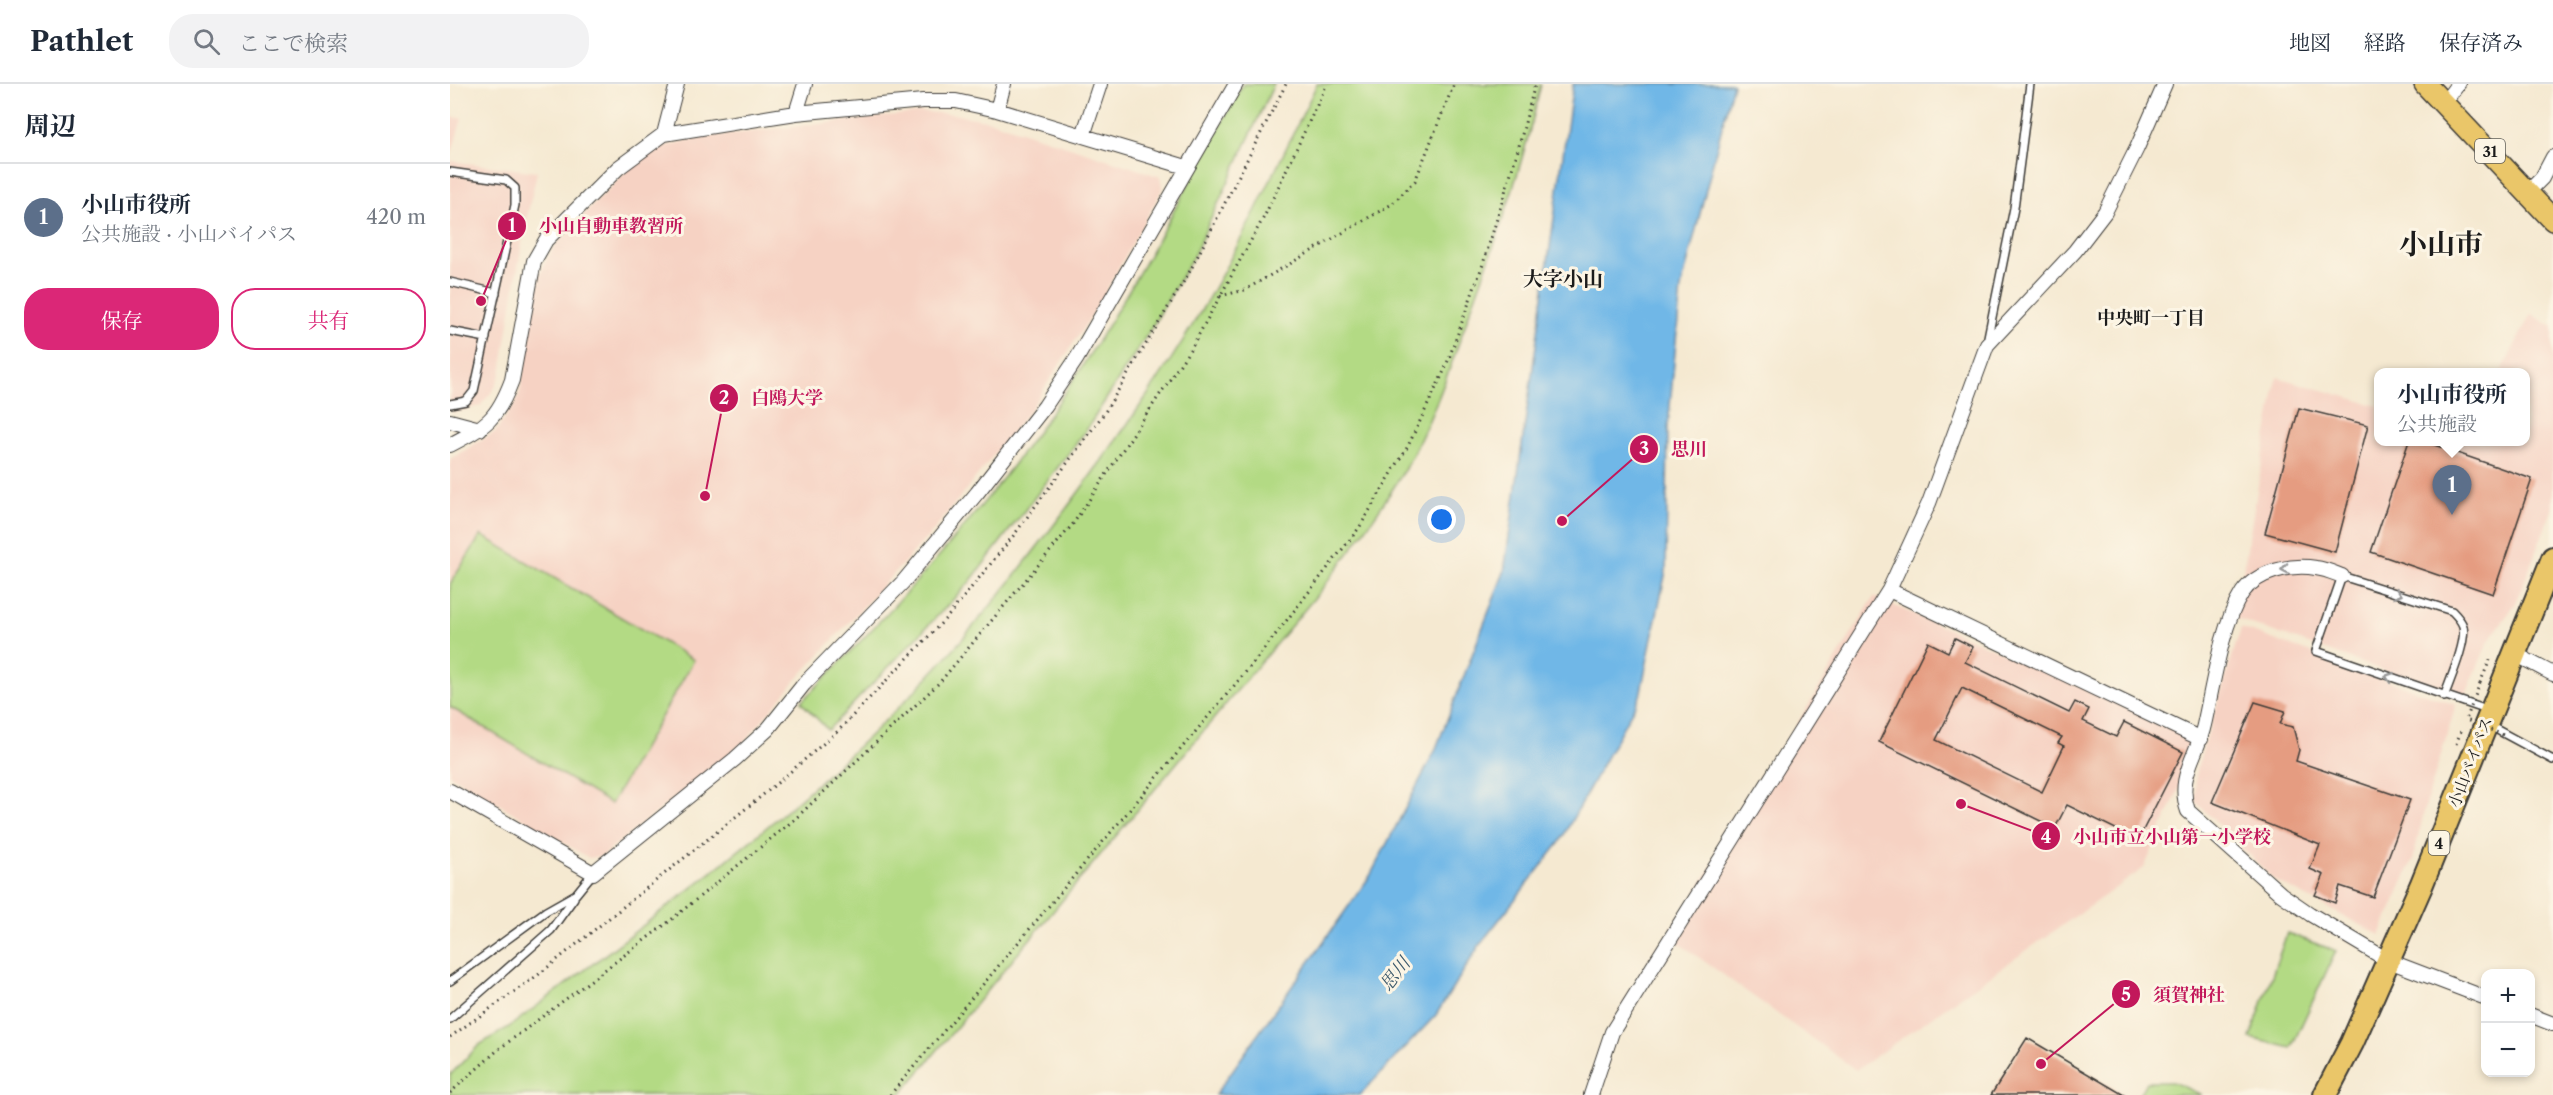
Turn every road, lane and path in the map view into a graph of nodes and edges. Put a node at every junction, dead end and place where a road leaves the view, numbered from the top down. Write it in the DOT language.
graph roads {
  1 [pos="677,84"];
  2 [pos="805,84"];
  3 [pos="1004,84"];
  4 [pos="1100,84"];
  5 [pos="1236,84"];
  6 [pos="1286,84"];
  7 [pos="1328,84"];
  8 [pos="1454,84"];
  9 [pos="1535,84"];
  10 [pos="2030,84"];
  11 [pos="2164,84"];
  12 [pos="2425,84"];
  13 [pos="2458,84"];
  14 [pos="2444,103"];
  15 [pos="997,110"];
  16 [pos="796,113"];
  17 [pos="664,134"];
  18 [pos="1083,136"];
  19 [pos="2553,157"];
  20 [pos="1186,167"];
  21 [pos="450,172"];
  22 [pos="2528,192"];
  23 [pos="2553,220"];
  24 [pos="450,282"];
  25 [pos="496,293"];
  26 [pos="1220,296"];
  27 [pos="450,331"];
  28 [pos="486,338"];
  29 [pos="1987,345"];
  30 [pos="450,404"];
  31 [pos="450,421"];
  32 [pos="480,429"];
  33 [pos="450,445"];
  34 [pos="2553,558"];
  35 [pos="2342,576"];
  36 [pos="1889,590"];
  37 [pos="2515,654"];
  38 [pos="2490,660"];
  39 [pos="2553,674"];
  40 [pos="2444,697"];
  41 [pos="2493,723"];
  42 [pos="2201,739"];
  43 [pos="2553,760"];
  44 [pos="450,791"];
  45 [pos="593,873"];
  46 [pos="576,894"];
  47 [pos="2389,961"];
  48 [pos="450,981"];
  49 [pos="2481,996"];
  50 [pos="2535,1017"];
  51 [pos="450,1019"];
  52 [pos="2553,1024"];
  53 [pos="450,1037"];
  54 [pos="450,1094"];
  55 [pos="891,1095"];
  56 [pos="1591,1095"];
  57 [pos="2325,1095"];
  1 -- 17 [label="street"];
  2 -- 16 [label="street"];
  3 -- 15 [label="street"];
  4 -- 18 [label="street"];
  5 -- 20 [label="street"];
  6 -- 53 [label="path"];
  7 -- 26 [label="path"];
  8 -- 26 [label="path"];
  9 -- 55 [label="path"];
  10 -- 29 [label="lane"];
  11 -- 29 [label="street"];
  12 -- 14 [label="main road, 31"];
  13 -- 14 [label="street"];
  14 -- 22 [label="main road, 31"];
  15 -- 16 [label="street"];
  15 -- 18 [label="street"];
  16 -- 17 [label="street"];
  17 -- 32 [label="street"];
  18 -- 20 [label="street"];
  19 -- 22 [label="street"];
  20 -- 45 [label="street"];
  21 -- 25 [label="lane"];
  22 -- 23 [label="main road, 31"];
  24 -- 25 [label="lane"];
  25 -- 28 [label="lane"];
  26 -- 54 [label="path"];
  27 -- 28 [label="lane"];
  28 -- 30 [label="lane"];
  29 -- 36 [label="street"];
  31 -- 32 [label="street"];
  32 -- 33 [label="street"];
  34 -- 37 [label="highway, 小山バイパス / 4"];
  35 -- 40 [label="lane, one-way"];
  40 -- 35 [label="lane, one-way"];
  35 -- 42 [label="street, one-way"];
  36 -- 42 [label="street"];
  36 -- 56 [label="street"];
  37 -- 39 [label="street"];
  37 -- 41 [label="highway, 小山バイパス / 4"];
  38 -- 41 [label="path, bridge"];
  40 -- 41 [label="lane"];
  41 -- 43 [label="lane"];
  41 -- 47 [label="highway, 小山バイパス / 4"];
  42 -- 47 [label="street"];
  44 -- 45 [label="street"];
  45 -- 46 [label="lane"];
  46 -- 48 [label="lane"];
  46 -- 51 [label="lane"];
  47 -- 49 [label="street"];
  47 -- 57 [label="highway, 小山バイパス / 4"];
  50 -- 52 [label="street"];
}
